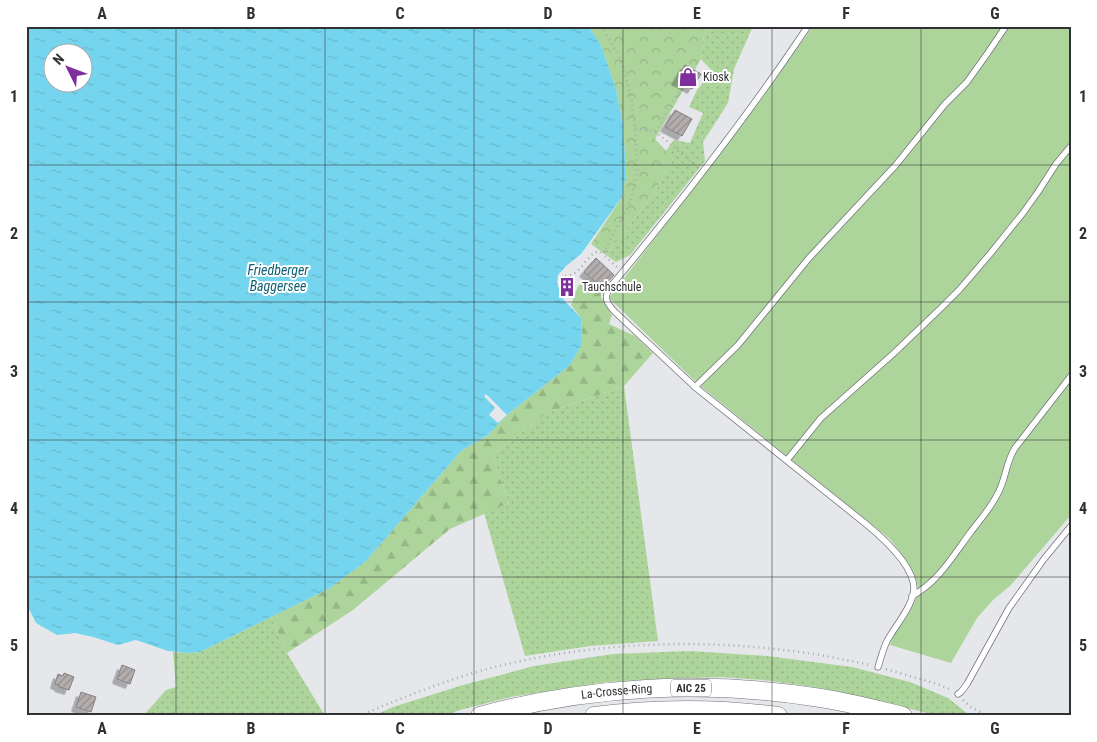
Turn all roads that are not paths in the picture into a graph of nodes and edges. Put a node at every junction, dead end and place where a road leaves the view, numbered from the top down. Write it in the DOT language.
graph roads {
  1 [pos="808,26"];
  2 [pos="1006,26"];
  3 [pos="1071,146"];
  4 [pos="1071,376"];
  5 [pos="695,387"];
  6 [pos="787,460"];
  7 [pos="1071,526"];
  8 [pos="912,596"];
  9 [pos="878,666"];
  10 [pos="958,694"];
  11 [pos="480,716"];
  12 [pos="594,716"];
  13 [pos="778,716"];
  14 [pos="903,716"];
  1 -- 5 [label="lane"];
  2 -- 5 [label="lane"];
  3 -- 6 [label="lane"];
  4 -- 8 [label="lane"];
  5 -- 6 [label="lane"];
  6 -- 8 [label="lane"];
  7 -- 10 [label="lane"];
  8 -- 9 [label="lane"];
  11 -- 14 [label="main road, La-Crosse-Ring / AIC 25"];
  12 -- 13 [label="main road, La-Crosse-Ring / AIC 25"];
}
